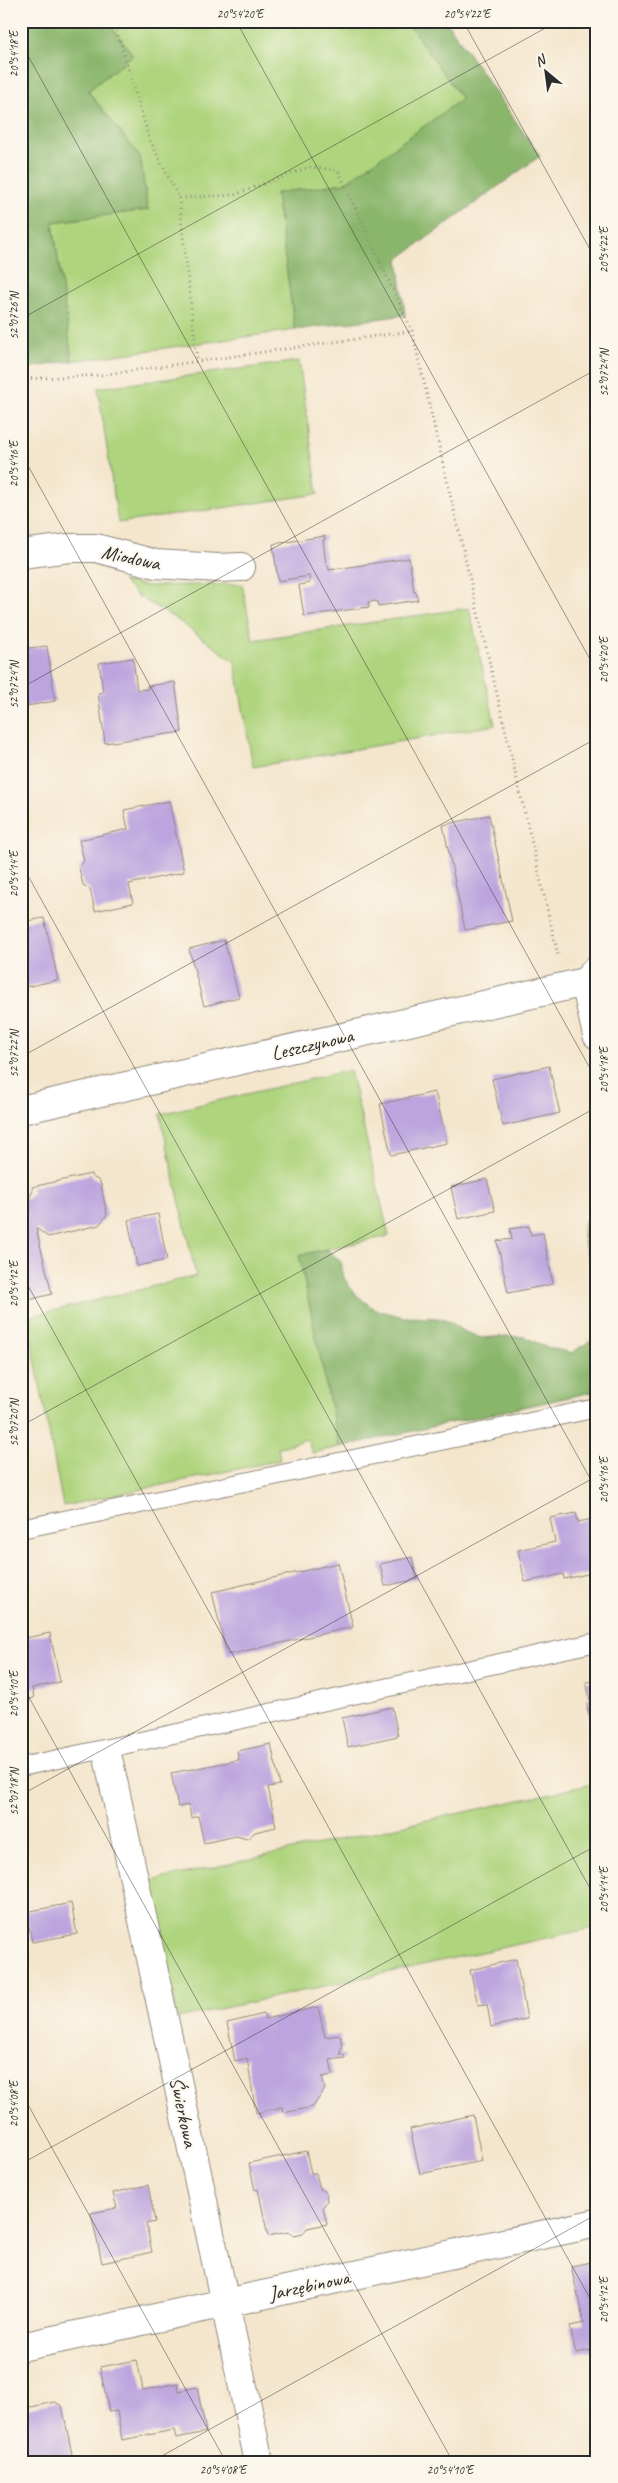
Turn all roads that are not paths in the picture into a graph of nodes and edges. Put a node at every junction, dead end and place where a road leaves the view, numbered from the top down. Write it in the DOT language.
graph roads {
  1 [pos="21,554"];
  2 [pos="241,567"];
  3 [pos="583,979"];
  4 [pos="597,1035"];
  5 [pos="21,1110"];
  6 [pos="597,1408"];
  7 [pos="21,1529"];
  8 [pos="597,1642"];
  9 [pos="109,1762"];
  10 [pos="21,1767"];
  11 [pos="597,2223"];
  12 [pos="224,2304"];
  13 [pos="21,2347"];
  14 [pos="258,2462"];
  1 -- 2 [label="street, Miodowa"];
  3 -- 4 [label="street"];
  3 -- 5 [label="street, Leszczynowa"];
  6 -- 7 [label="lane"];
  8 -- 10 [label="lane"];
  9 -- 12 [label="street, Świerkowa"];
  11 -- 12 [label="street, Jarzębinowa"];
  12 -- 13 [label="street, Jarzębinowa"];
  12 -- 14 [label="street, Świerkowa"];
}
